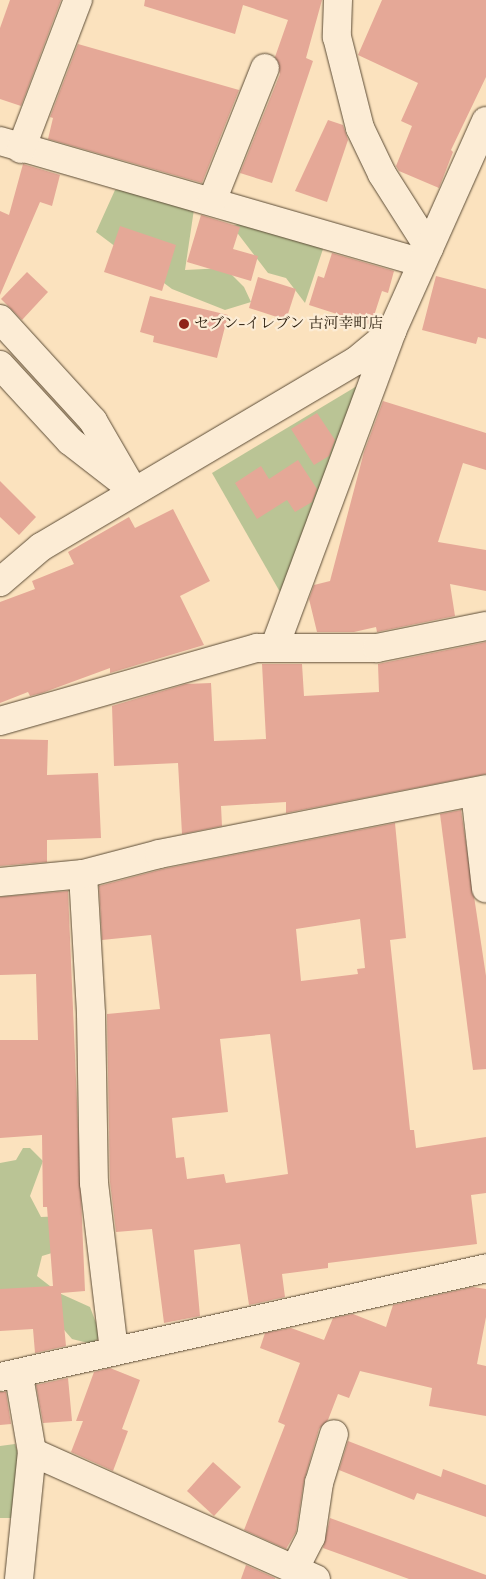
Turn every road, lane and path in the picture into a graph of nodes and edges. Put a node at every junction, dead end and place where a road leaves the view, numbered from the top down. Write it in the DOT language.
graph roads {
  1 [pos="78,0"];
  2 [pos="338,0"];
  3 [pos="265,68"];
  4 [pos="486,121"];
  5 [pos="11,145"];
  6 [pos="212,201"];
  7 [pos="425,256"];
  8 [pos="0,319"];
  9 [pos="392,332"];
  10 [pos="0,365"];
  11 [pos="133,490"];
  12 [pos="0,582"];
  13 [pos="486,626"];
  14 [pos="275,646"];
  15 [pos="0,721"];
  16 [pos="480,791"];
  17 [pos="83,874"];
  18 [pos="0,882"];
  19 [pos="486,888"];
  20 [pos="486,1268"];
  21 [pos="114,1350"];
  22 [pos="10,1376"];
  23 [pos="334,1434"];
  24 [pos="32,1452"];
  25 [pos="305,1574"];
  26 [pos="19,1579"];
  1 -- 5 [label="street"];
  2 -- 7 [label="street"];
  3 -- 6 [label="street"];
  4 -- 7 [label="street"];
  5 -- 6 [label="street"];
  6 -- 7 [label="street"];
  7 -- 9 [label="street"];
  8 -- 11 [label="street"];
  9 -- 11 [label="street"];
  9 -- 14 [label="street"];
  10 -- 11 [label="street"];
  11 -- 12 [label="street"];
  13 -- 14 [label="street"];
  14 -- 15 [label="street"];
  16 -- 17 [label="street"];
  16 -- 19 [label="street"];
  17 -- 18 [label="street"];
  17 -- 21 [label="street"];
  20 -- 21 [label="street"];
  21 -- 22 [label="street"];
  22 -- 24 [label="street"];
  23 -- 25 [label="street"];
  24 -- 25 [label="street"];
  24 -- 26 [label="street"];
}
